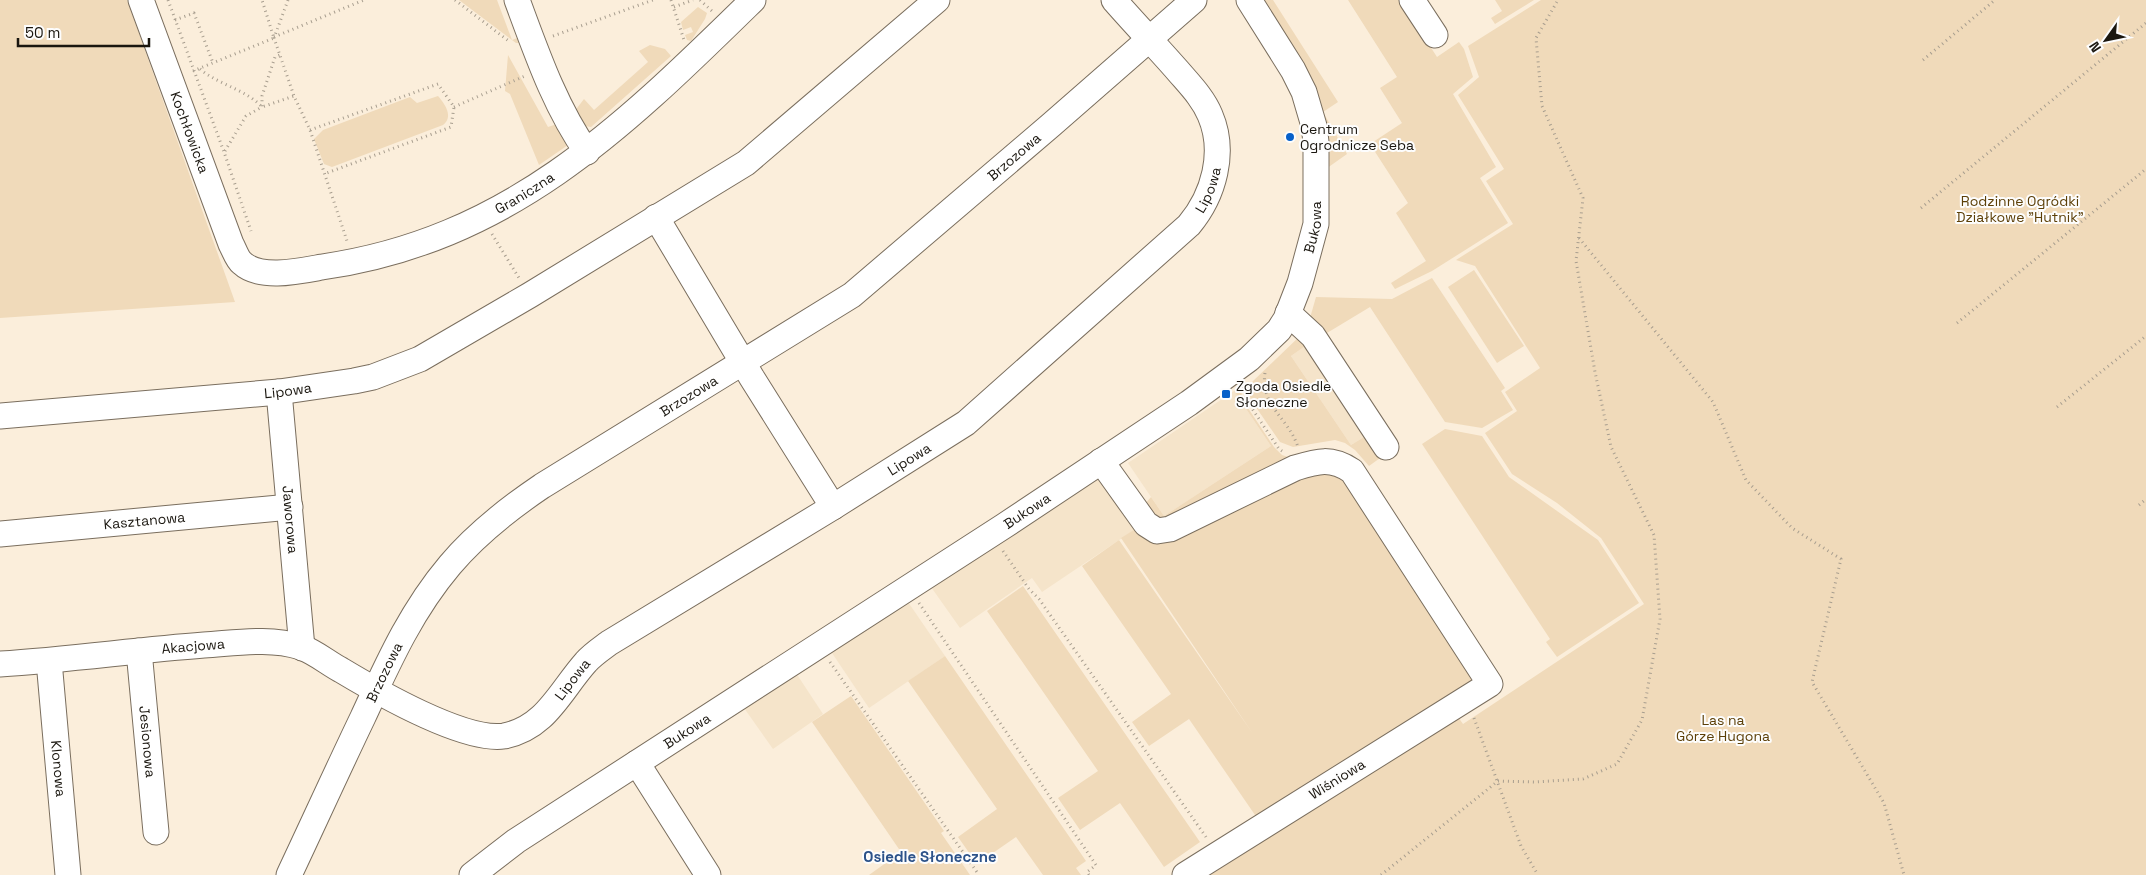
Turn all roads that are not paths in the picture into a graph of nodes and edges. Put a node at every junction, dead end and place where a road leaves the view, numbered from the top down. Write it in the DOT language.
graph roads {
  1 [pos="141,0"];
  2 [pos="517,0"];
  3 [pos="753,0"];
  4 [pos="937,0"];
  5 [pos="1114,0"];
  6 [pos="1194,0"];
  7 [pos="1249,0"];
  8 [pos="1412,0"];
  9 [pos="1435,35"];
  10 [pos="1150,39"];
  11 [pos="587,152"];
  12 [pos="656,217"];
  13 [pos="242,264"];
  14 [pos="1288,313"];
  15 [pos="744,364"];
  16 [pos="279,392"];
  17 [pos="0,416"];
  18 [pos="1386,447"];
  19 [pos="1101,461"];
  20 [pos="834,507"];
  21 [pos="290,508"];
  22 [pos="0,534"];
  23 [pos="302,648"];
  24 [pos="139,651"];
  25 [pos="49,661"];
  26 [pos="0,664"];
  27 [pos="375,690"];
  28 [pos="637,763"];
  29 [pos="156,832"];
  30 [pos="68,875"];
  31 [pos="289,875"];
  32 [pos="472,875"];
  33 [pos="708,875"];
  34 [pos="1185,875"];
  1 -- 13 [label="street, Kochłowicka"];
  2 -- 11 [label="street"];
  3 -- 11 [label="street, Graniczna"];
  4 -- 12 [label="street, Lipowa"];
  5 -- 10 [label="street, Lipowa"];
  6 -- 10 [label="street, Brzozowa"];
  7 -- 14 [label="street, Bukowa"];
  8 -- 9 [label="street"];
  10 -- 15 [label="street, Brzozowa"];
  10 -- 20 [label="street, Lipowa"];
  11 -- 13 [label="street, Graniczna"];
  12 -- 15 [label="street"];
  12 -- 16 [label="street, Lipowa"];
  14 -- 18 [label="street"];
  14 -- 19 [label="street, Bukowa"];
  15 -- 20 [label="street"];
  15 -- 27 [label="street, Brzozowa"];
  16 -- 17 [label="street, Lipowa"];
  16 -- 21 [label="street, Jaworowa"];
  19 -- 28 [label="street, Bukowa"];
  19 -- 34 [label="street, Wiśniowa"];
  20 -- 27 [label="street, Lipowa"];
  21 -- 22 [label="street, Kasztanowa"];
  21 -- 23 [label="street, Jaworowa"];
  23 -- 24 [label="street, Akacjowa"];
  23 -- 27 [label="street, Akacjowa"];
  24 -- 25 [label="street, Akacjowa"];
  24 -- 29 [label="street, Jesionowa"];
  25 -- 26 [label="street, Akacjowa"];
  25 -- 30 [label="street, Klonowa"];
  27 -- 31 [label="street, Brzozowa"];
  28 -- 32 [label="street, Bukowa"];
  28 -- 33 [label="street"];
}
